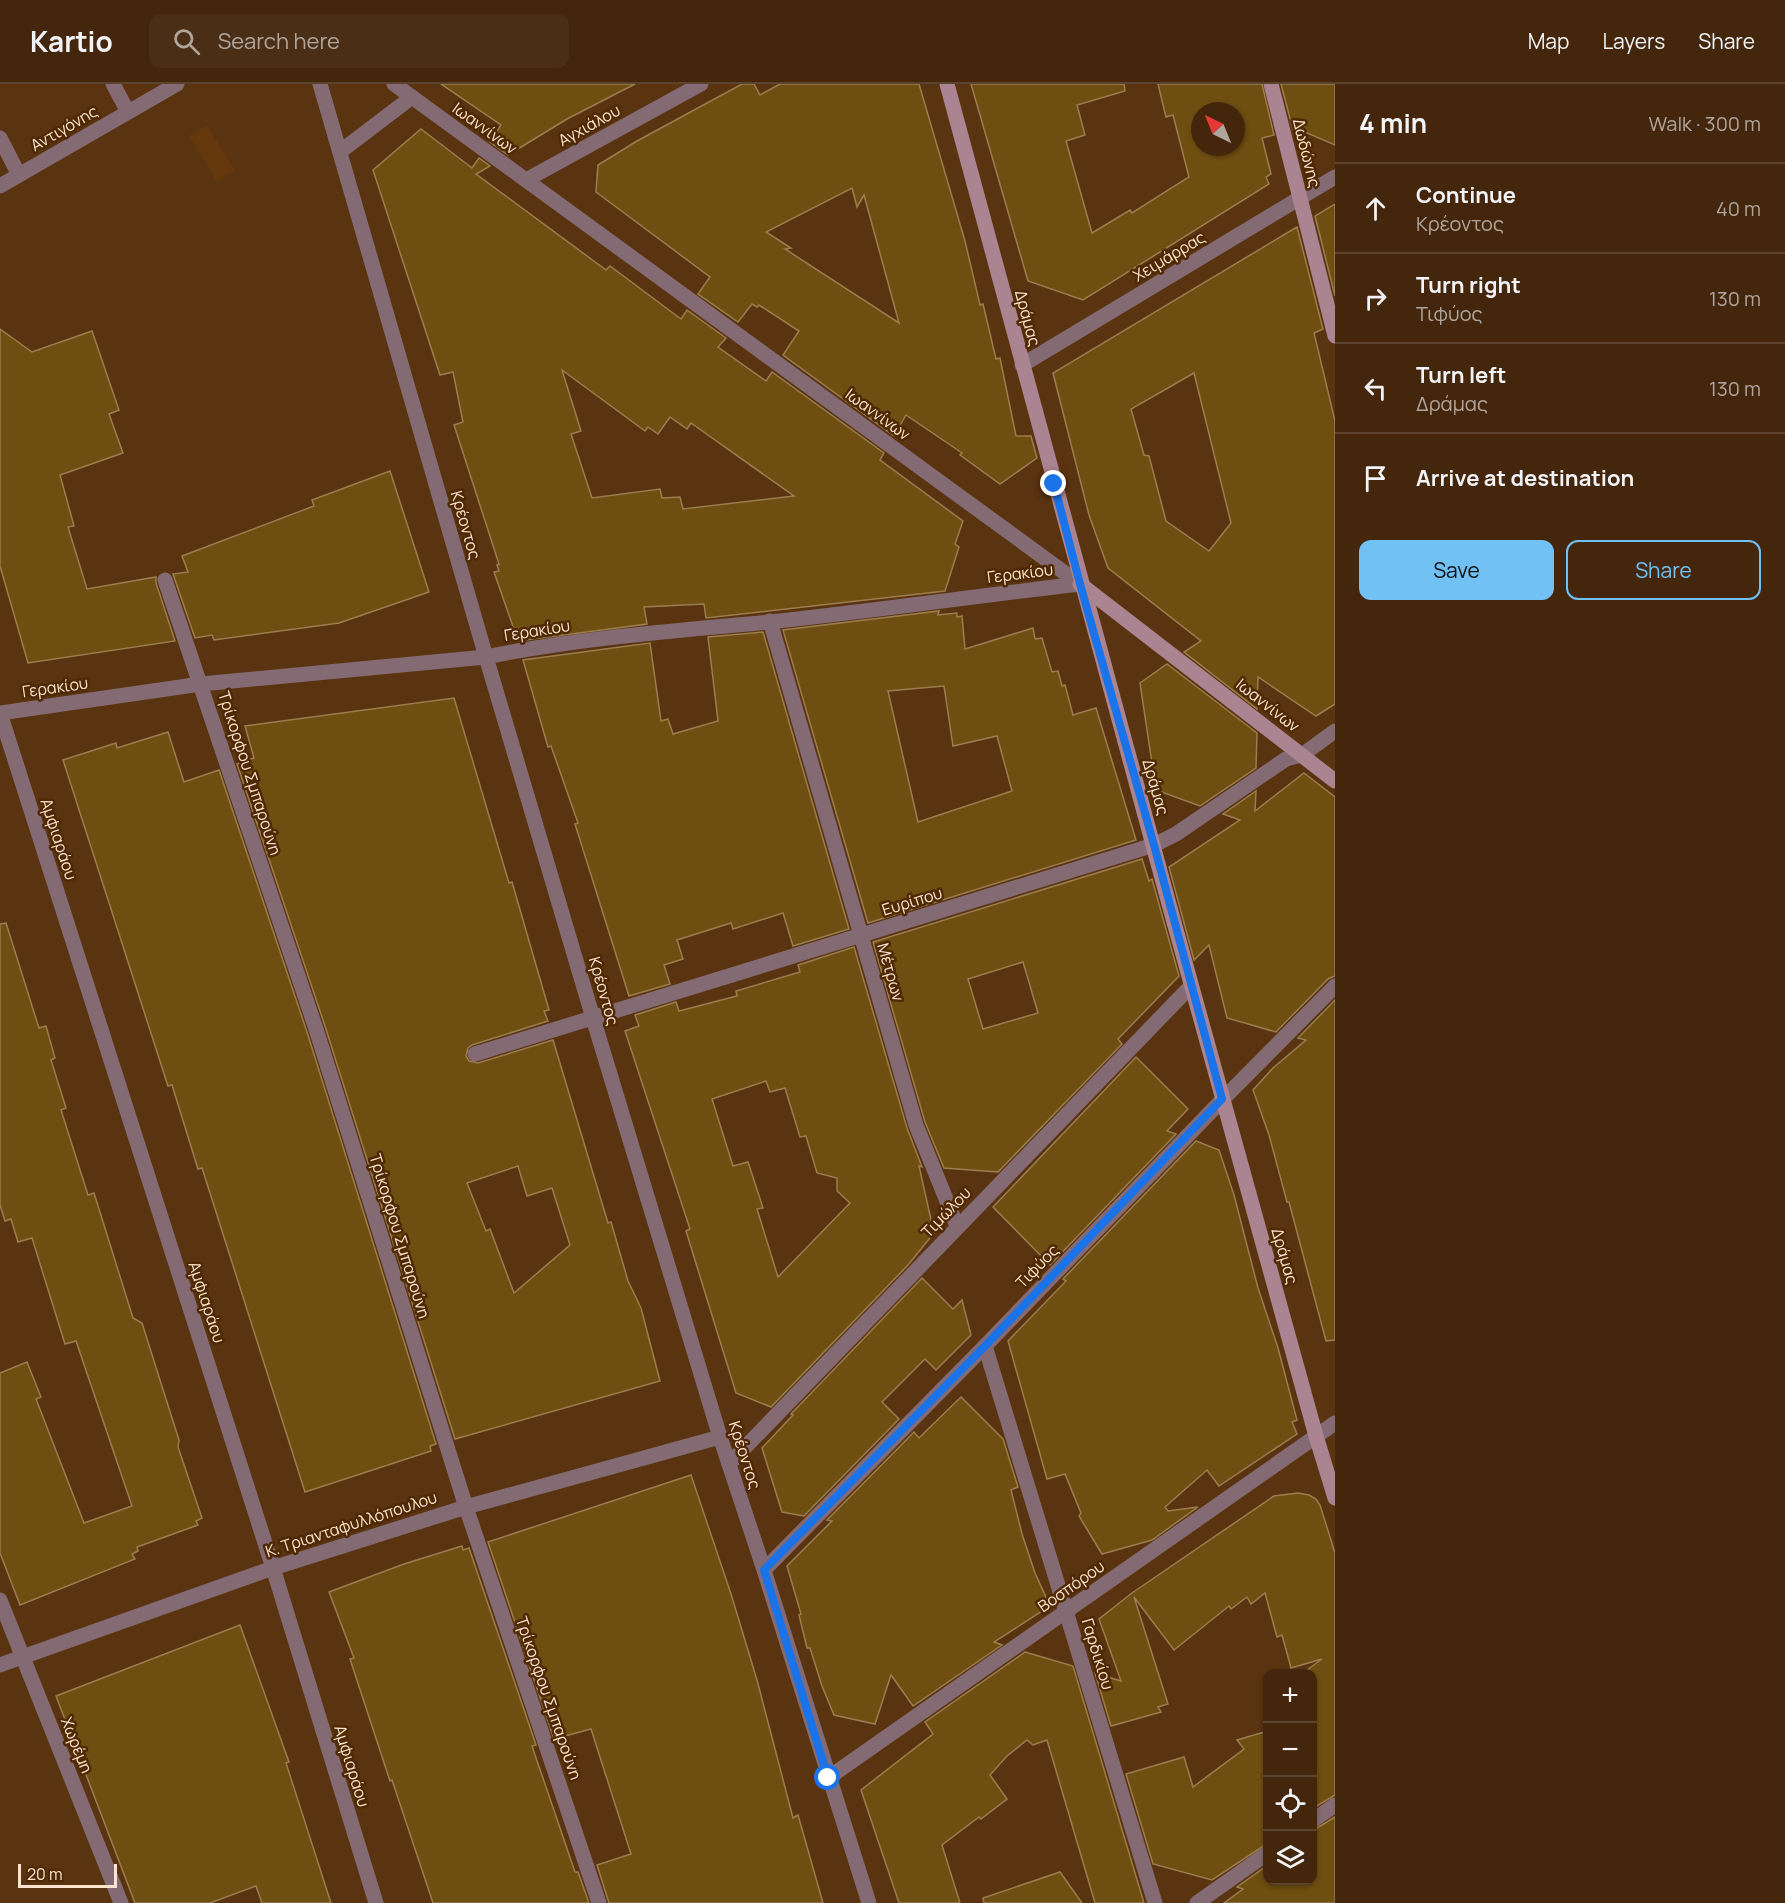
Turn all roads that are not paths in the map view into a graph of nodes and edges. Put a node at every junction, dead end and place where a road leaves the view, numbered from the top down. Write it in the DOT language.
graph roads {
  1 [pos="114,84"];
  2 [pos="177,84"];
  3 [pos="320,84"];
  4 [pos="394,84"];
  5 [pos="701,84"];
  6 [pos="947,84"];
  7 [pos="1271,84"];
  8 [pos="412,97"];
  9 [pos="128,112"];
  10 [pos="0,138"];
  11 [pos="341,151"];
  12 [pos="19,175"];
  13 [pos="1335,177"];
  14 [pos="526,180"];
  15 [pos="0,186"];
  16 [pos="1300,198"];
  17 [pos="1335,336"];
  18 [pos="1022,365"];
  19 [pos="165,580"];
  20 [pos="1080,584"];
  21 [pos="770,621"];
  22 [pos="486,657"];
  23 [pos="201,684"];
  24 [pos="0,713"];
  25 [pos="1335,731"];
  26 [pos="1302,755"];
  27 [pos="1335,781"];
  28 [pos="1154,845"];
  29 [pos="861,935"];
  30 [pos="1191,986"];
  31 [pos="1335,986"];
  32 [pos="593,1018"];
  33 [pos="475,1054"];
  34 [pos="1222,1099"];
  35 [pos="957,1226"];
  36 [pos="985,1346"];
  37 [pos="1335,1423"];
  38 [pos="1316,1436"];
  39 [pos="720,1437"];
  40 [pos="729,1464"];
  41 [pos="1335,1498"];
  42 [pos="466,1507"];
  43 [pos="273,1569"];
  44 [pos="764,1570"];
  45 [pos="0,1600"];
  46 [pos="1066,1611"];
  47 [pos="21,1656"];
  48 [pos="0,1665"];
  49 [pos="828,1778"];
  50 [pos="1335,1805"];
  51 [pos="1317,1818"];
  52 [pos="1263,1857"];
  53 [pos="121,1903"];
  54 [pos="376,1903"];
  55 [pos="598,1903"];
  56 [pos="869,1903"];
  57 [pos="1155,1903"];
  58 [pos="1197,1903"];
  1 -- 9 [label="street"];
  2 -- 9 [label="street, Αντιγόνης"];
  3 -- 11 [label="street, Κρέοντος"];
  4 -- 8 [label="street, Ιωαννίνων"];
  5 -- 14 [label="street, Αγχιάλου"];
  6 -- 18 [label="street, Δράμας"];
  7 -- 16 [label="street, Δωδώνης"];
  8 -- 11 [label="street"];
  8 -- 14 [label="street, Ιωαννίνων"];
  9 -- 12 [label="street, Αντιγόνης"];
  10 -- 12 [label="street"];
  11 -- 22 [label="street, Κρέοντος"];
  12 -- 15 [label="street, Αντιγόνης"];
  13 -- 16 [label="street, Χειμάρρας"];
  14 -- 20 [label="street, Ιωαννίνων"];
  16 -- 17 [label="street, Δωδώνης"];
  16 -- 18 [label="street, Χειμάρρας"];
  18 -- 20 [label="street, Δράμας"];
  19 -- 23 [label="street, Τρίκορφου Σμπαρούνη"];
  20 -- 21 [label="street, Γερακίου"];
  20 -- 26 [label="street, Ιωαννίνων"];
  20 -- 28 [label="street, Δράμας"];
  21 -- 22 [label="street, Γερακίου"];
  21 -- 29 [label="street, Μέτρων"];
  22 -- 23 [label="street, Γερακίου"];
  22 -- 32 [label="street, Κρέοντος"];
  23 -- 24 [label="street, Γερακίου"];
  23 -- 42 [label="street, Τρίκορφου Σμπαρούνη"];
  24 -- 43 [label="street, Αμφιαράου"];
  25 -- 26 [label="street, Ευρίπου"];
  26 -- 27 [label="street, Ιωαννίνων"];
  26 -- 28 [label="street, Ευρίπου"];
  28 -- 29 [label="street, Ευρίπου"];
  28 -- 30 [label="street, Δράμας"];
  29 -- 32 [label="street, Ευρίπου"];
  29 -- 35 [label="street, Μέτρων"];
  30 -- 34 [label="street, Δράμας"];
  30 -- 35 [label="street, Τιμώλου"];
  31 -- 34 [label="street, Τιφύος"];
  32 -- 33 [label="street, Ευρίπου"];
  32 -- 39 [label="street, Κρέοντος"];
  34 -- 36 [label="street, Τιφύος"];
  34 -- 38 [label="street, Δράμας"];
  35 -- 40 [label="street, Τιμώλου"];
  36 -- 44 [label="street, Τιφύος"];
  36 -- 46 [label="street, Γαρδικίου"];
  37 -- 38 [label="street, Βοσπόρου"];
  38 -- 41 [label="street, Δράμας"];
  38 -- 46 [label="street, Βοσπόρου"];
  39 -- 40 [label="street, Κρέοντος"];
  39 -- 42 [label="street, Κ. Τριανταφυλλόπουλου"];
  40 -- 44 [label="street, Κρέοντος"];
  42 -- 43 [label="street, Κ. Τριανταφυλλόπουλου"];
  42 -- 55 [label="street, Τρίκορφου Σμπαρούνη"];
  43 -- 47 [label="street, Κ. Τριανταφυλλόπουλου"];
  43 -- 54 [label="street, Αμφιαράου"];
  44 -- 49 [label="street, Κρέοντος"];
  45 -- 47 [label="street, Χωρέμη"];
  46 -- 49 [label="street, Βοσπόρου"];
  46 -- 57 [label="street, Γαρδικίου"];
  47 -- 48 [label="street, Κ. Τριανταφυλλόπουλου"];
  47 -- 53 [label="street, Χωρέμη"];
  49 -- 56 [label="street, Κρέοντος"];
  50 -- 51 [label="street"];
  52 -- 58 [label="street"];
}
